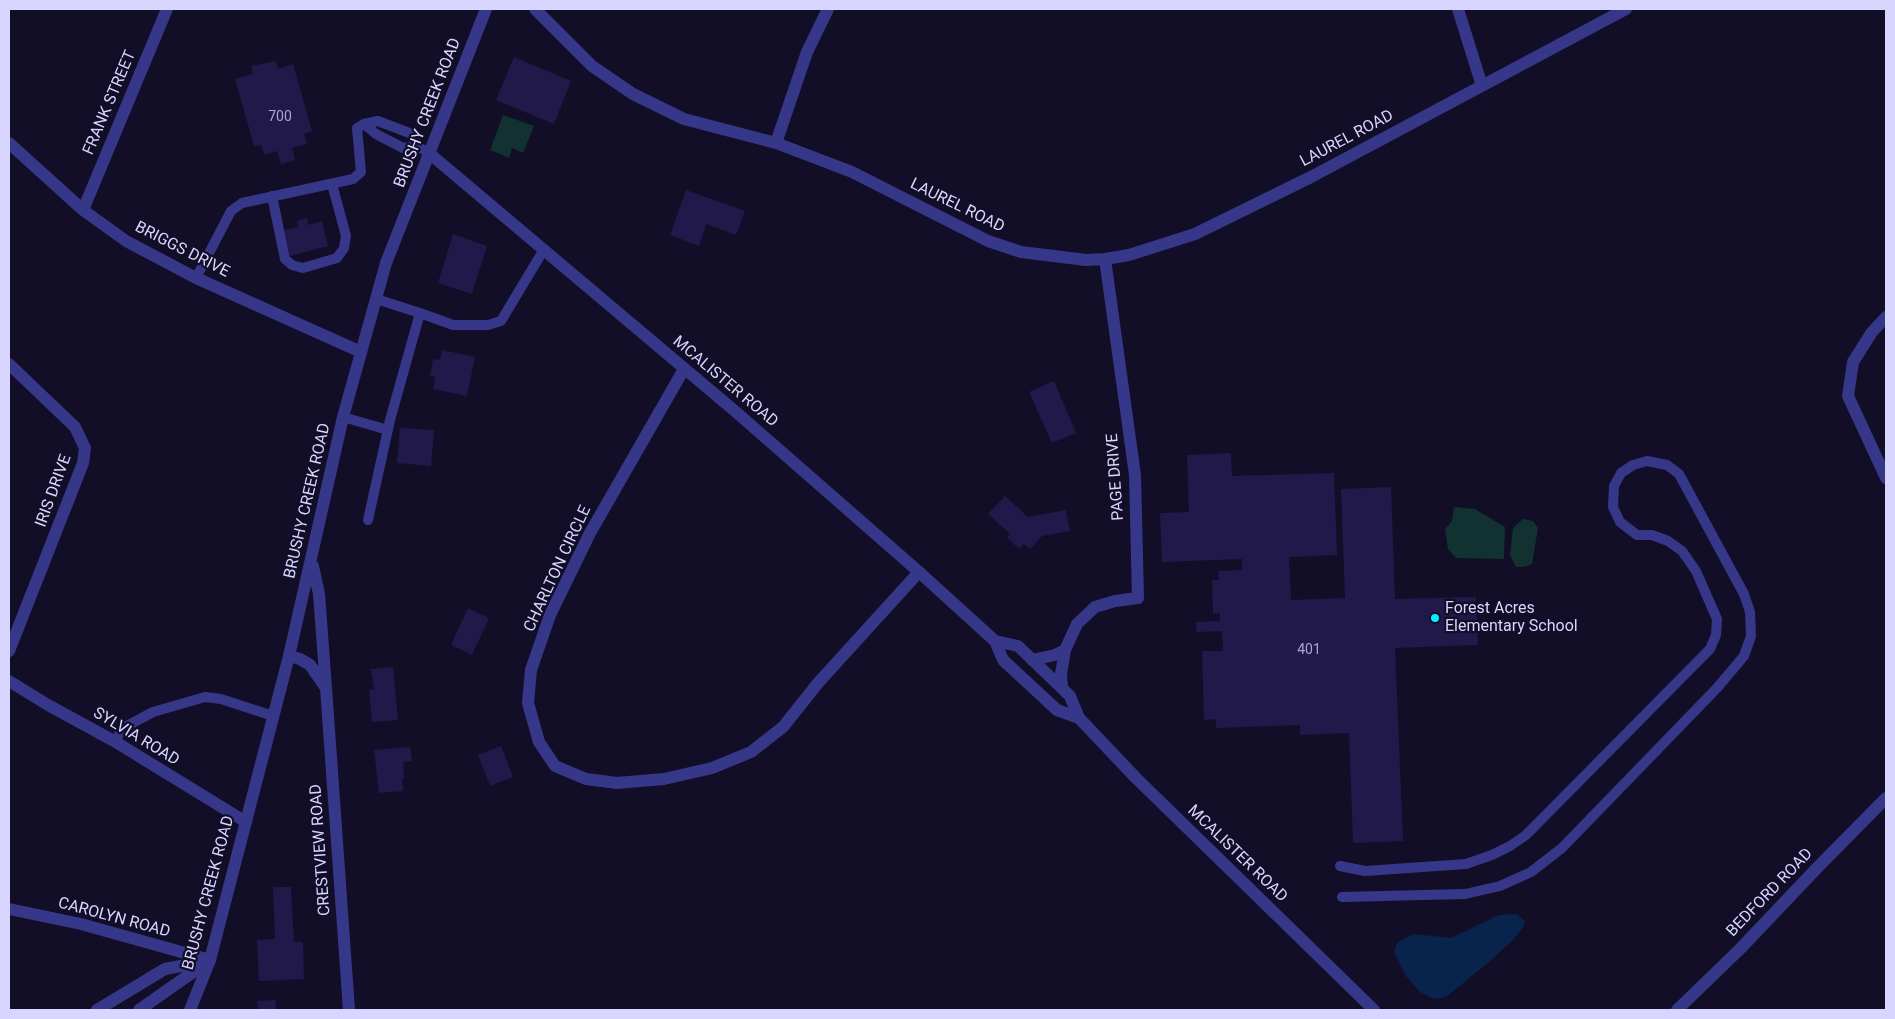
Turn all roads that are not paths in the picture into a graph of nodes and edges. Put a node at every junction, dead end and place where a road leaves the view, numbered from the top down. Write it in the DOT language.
graph roads {
  1 [pos="167,9"];
  2 [pos="486,9"];
  3 [pos="535,9"];
  4 [pos="828,9"];
  5 [pos="1458,9"];
  6 [pos="1626,9"];
  7 [pos="1482,86"];
  8 [pos="364,124"];
  9 [pos="9,143"];
  10 [pos="776,143"];
  11 [pos="417,146"];
  12 [pos="429,153"];
  13 [pos="332,184"];
  14 [pos="272,196"];
  15 [pos="83,210"];
  16 [pos="543,251"];
  17 [pos="1105,259"];
  18 [pos="196,278"];
  19 [pos="376,299"];
  20 [pos="420,313"];
  21 [pos="1886,317"];
  22 [pos="361,352"];
  23 [pos="9,364"];
  24 [pos="684,369"];
  25 [pos="343,417"];
  26 [pos="388,430"];
  27 [pos="1886,478"];
  28 [pos="368,520"];
  29 [pos="312,561"];
  30 [pos="919,572"];
  31 [pos="995,641"];
  32 [pos="1065,650"];
  33 [pos="9,651"];
  34 [pos="289,656"];
  35 [pos="1032,660"];
  36 [pos="9,681"];
  37 [pos="326,688"];
  38 [pos="1062,688"];
  39 [pos="273,716"];
  40 [pos="1079,718"];
  41 [pos="114,742"];
  42 [pos="1886,798"];
  43 [pos="246,822"];
  44 [pos="1340,866"];
  45 [pos="1342,897"];
  46 [pos="9,909"];
  47 [pos="210,960"];
  48 [pos="97,1010"];
  49 [pos="139,1010"];
  50 [pos="190,1010"];
  51 [pos="349,1010"];
  52 [pos="1374,1010"];
  53 [pos="1677,1010"];
  1 -- 15 [label="street, FRANK STREET"];
  2 -- 12 [label="street, BRUSHY CREEK ROAD"];
  3 -- 10 [label="street, LAUREL ROAD"];
  4 -- 10 [label="street"];
  5 -- 7 [label="street"];
  6 -- 7 [label="street, LAUREL ROAD"];
  7 -- 17 [label="street, LAUREL ROAD"];
  8 -- 11 [label="lane"];
  8 -- 11 [label="lane"];
  8 -- 13 [label="lane"];
  9 -- 15 [label="street, BRIGGS DRIVE"];
  10 -- 17 [label="street, LAUREL ROAD"];
  11 -- 12 [label="lane"];
  12 -- 16 [label="street, MCALISTER ROAD"];
  12 -- 19 [label="street, BRUSHY CREEK ROAD"];
  13 -- 14 [label="lane"];
  13 -- 14 [label="lane"];
  14 -- 18 [label="lane"];
  15 -- 18 [label="street, BRIGGS DRIVE"];
  16 -- 20 [label="lane"];
  16 -- 24 [label="street, MCALISTER ROAD"];
  17 -- 32 [label="street, PAGE DRIVE"];
  18 -- 22 [label="street, BRIGGS DRIVE"];
  19 -- 20 [label="lane"];
  19 -- 22 [label="street, BRUSHY CREEK ROAD"];
  20 -- 26 [label="lane"];
  21 -- 27 [label="street"];
  22 -- 25 [label="street, BRUSHY CREEK ROAD"];
  23 -- 33 [label="street, IRIS DRIVE"];
  24 -- 30 [label="street, MCALISTER ROAD"];
  24 -- 30 [label="street, CHARLTON CIRCLE"];
  25 -- 26 [label="lane"];
  25 -- 29 [label="street, BRUSHY CREEK ROAD"];
  26 -- 28 [label="lane"];
  29 -- 34 [label="street, BRUSHY CREEK ROAD"];
  29 -- 37 [label="street, CRESTVIEW ROAD"];
  30 -- 31 [label="street, MCALISTER ROAD"];
  31 -- 35 [label="street, MCALISTER ROAD"];
  31 -- 40 [label="street, MCALISTER ROAD"];
  32 -- 35 [label="street"];
  32 -- 38 [label="street, PAGE DRIVE"];
  34 -- 37 [label="street"];
  34 -- 39 [label="street, BRUSHY CREEK ROAD"];
  35 -- 38 [label="street, MCALISTER ROAD"];
  36 -- 41 [label="street, SYLVIA ROAD"];
  37 -- 51 [label="street, CRESTVIEW ROAD"];
  38 -- 40 [label="street, MCALISTER ROAD"];
  39 -- 41 [label="lane"];
  39 -- 43 [label="street, BRUSHY CREEK ROAD"];
  40 -- 52 [label="street, MCALISTER ROAD"];
  41 -- 43 [label="street, SYLVIA ROAD"];
  42 -- 53 [label="street, BEDFORD ROAD"];
  43 -- 47 [label="street, BRUSHY CREEK ROAD"];
  44 -- 45 [label="lane"];
  46 -- 47 [label="street, CAROLYN ROAD"];
  47 -- 48 [label="street"];
  47 -- 49 [label="street"];
  47 -- 50 [label="street, BRUSHY CREEK ROAD"];
}
